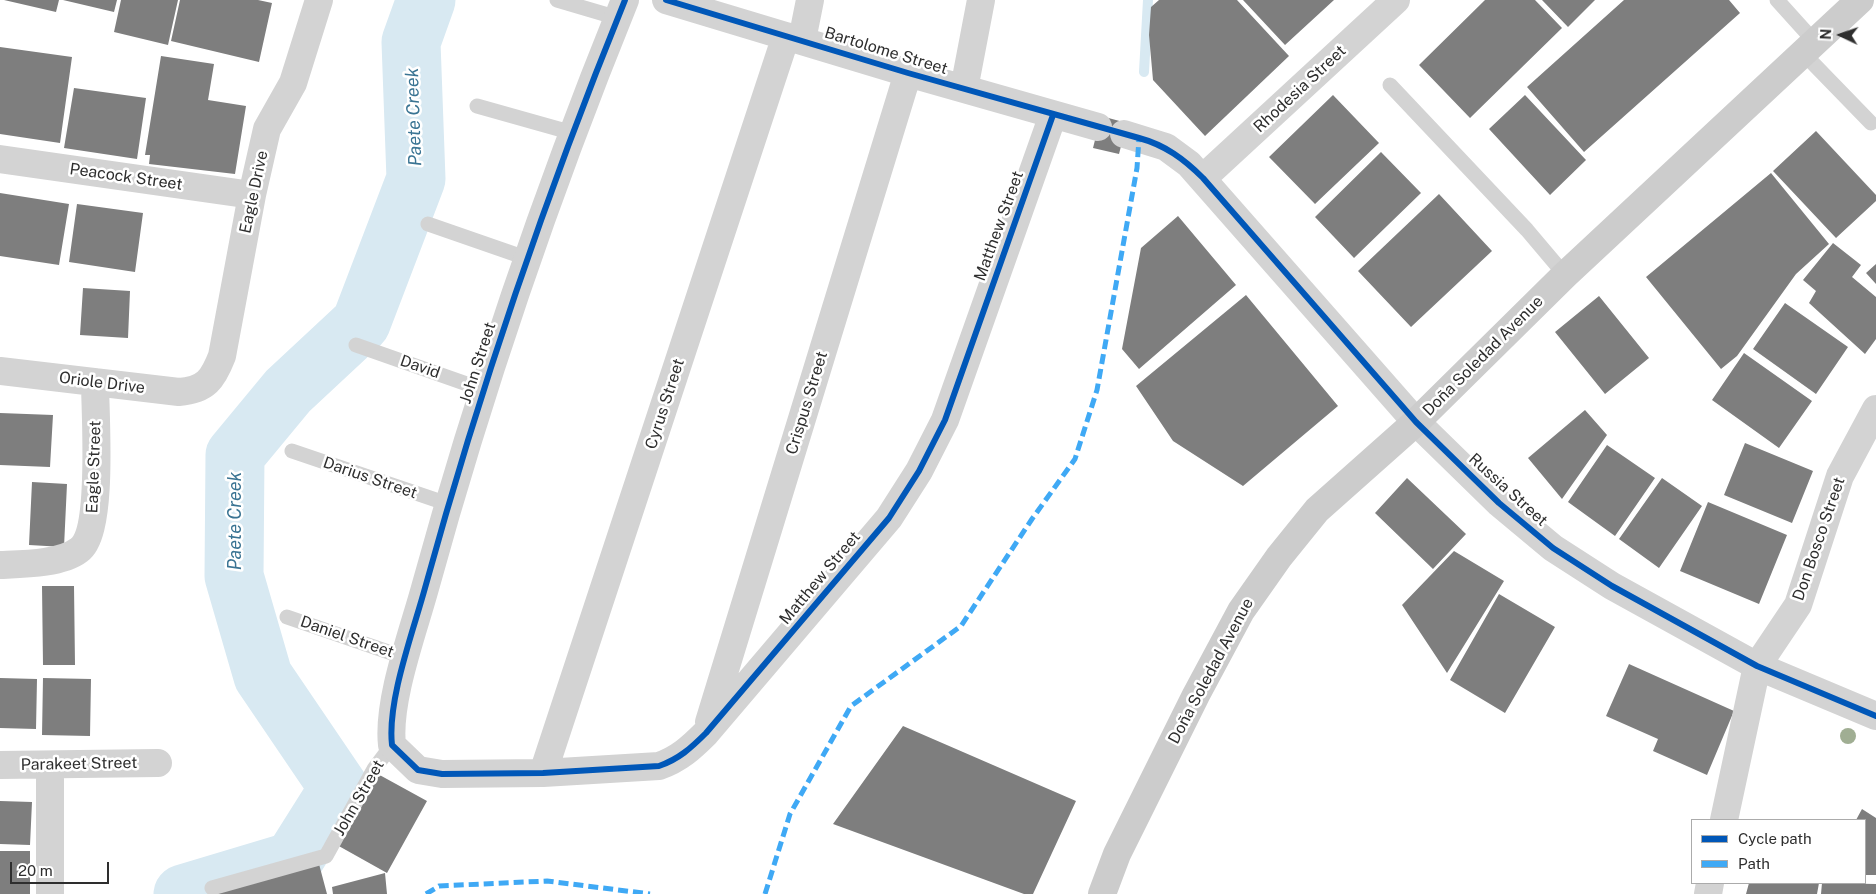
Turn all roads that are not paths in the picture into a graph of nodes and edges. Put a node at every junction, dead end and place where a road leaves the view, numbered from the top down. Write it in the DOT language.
graph roads {
  1 [pos="319,0"];
  2 [pos="557,0"];
  3 [pos="666,0"];
  4 [pos="810,0"];
  5 [pos="981,0"];
  6 [pos="1396,0"];
  7 [pos="1777,0"];
  8 [pos="1860,0"];
  9 [pos="621,9"];
  10 [pos="794,38"];
  11 [pos="1808,46"];
  12 [pos="908,73"];
  13 [pos="1390,85"];
  14 [pos="964,89"];
  15 [pos="477,106"];
  16 [pos="1053,115"];
  17 [pos="1870,123"];
  18 [pos="574,134"];
  19 [pos="0,159"];
  20 [pos="1203,178"];
  21 [pos="252,195"];
  22 [pos="428,224"];
  23 [pos="526,258"];
  24 [pos="1565,275"];
  25 [pos="356,345"];
  26 [pos="0,371"];
  27 [pos="95,382"];
  28 [pos="202,387"];
  29 [pos="484,390"];
  30 [pos="1876,409"];
  31 [pos="1416,422"];
  32 [pos="292,451"];
  33 [pos="448,504"];
  34 [pos="0,565"];
  35 [pos="287,617"];
  36 [pos="406,658"];
  37 [pos="1757,666"];
  38 [pos="1876,716"];
  39 [pos="706,733"];
  40 [pos="392,745"];
  41 [pos="158,763"];
  42 [pos="0,765"];
  43 [pos="50,765"];
  44 [pos="543,773"];
  45 [pos="1724,819"];
  46 [pos="212,888"];
  47 [pos="1107,893"];
  48 [pos="50,894"];
  1 -- 21 [label="street, Eagle Drive"];
  2 -- 9 [label="lane"];
  3 -- 10 [label="street, Bartolome Street"];
  4 -- 10 [label="street, Cyrus Street"];
  5 -- 14 [label="street"];
  6 -- 20 [label="street, Rhodesia Street"];
  7 -- 11 [label="lane"];
  8 -- 11 [label="main road, Doña Soledad Avenue"];
  9 -- 18 [label="street, John Street"];
  10 -- 12 [label="street, Bartolome Street"];
  10 -- 44 [label="street, Cyrus Street"];
  11 -- 17 [label="lane"];
  11 -- 24 [label="main road, Doña Soledad Avenue"];
  12 -- 14 [label="street, Bartolome Street"];
  12 -- 39 [label="street, Crispus Street"];
  13 -- 24 [label="lane"];
  14 -- 16 [label="street, Bartolome Street"];
  15 -- 18 [label="lane"];
  16 -- 20 [label="street, Bartolome Street"];
  16 -- 39 [label="street, Matthew Street"];
  18 -- 23 [label="street, John Street"];
  19 -- 21 [label="street, Peacock Street"];
  20 -- 31 [label="street, Russia Street"];
  21 -- 28 [label="street, Eagle Drive"];
  22 -- 23 [label="lane"];
  23 -- 29 [label="street, John Street"];
  24 -- 31 [label="main road, Doña Soledad Avenue"];
  25 -- 29 [label="lane, David"];
  26 -- 27 [label="street, Oriole Drive"];
  27 -- 28 [label="street, Oriole Drive"];
  27 -- 34 [label="street, Eagle Street"];
  29 -- 33 [label="street, John Street"];
  30 -- 37 [label="street, Don Bosco Street"];
  31 -- 37 [label="street, Russia Street"];
  31 -- 47 [label="main road, Doña Soledad Avenue"];
  32 -- 33 [label="lane, Darius Street"];
  33 -- 36 [label="street, John Street"];
  35 -- 36 [label="lane, Daniel Street"];
  36 -- 40 [label="street, John Street"];
  37 -- 38 [label="street, Russia Street"];
  37 -- 45 [label="street"];
  39 -- 44 [label="street, Matthew Street"];
  40 -- 44 [label="street, Matthew Street"];
  40 -- 46 [label="lane, John Street"];
  41 -- 43 [label="street, Parakeet Street"];
  42 -- 43 [label="street, Parakeet Street"];
  43 -- 48 [label="street"];
}
